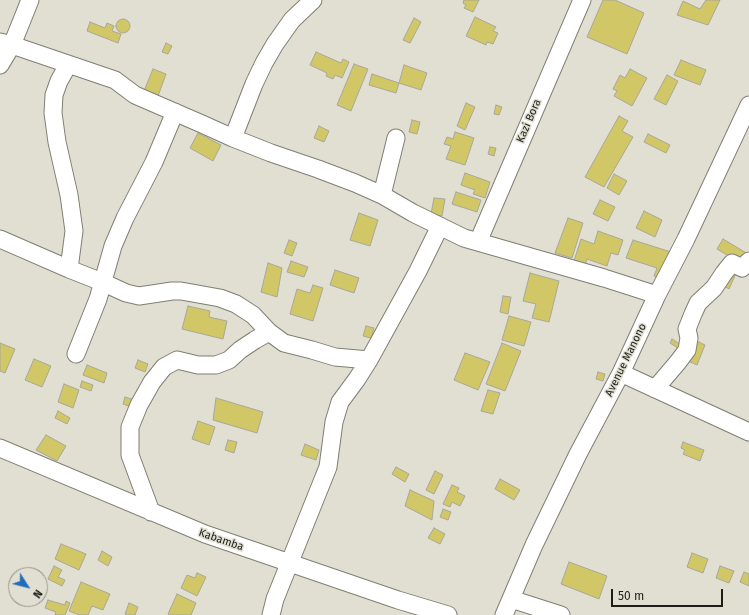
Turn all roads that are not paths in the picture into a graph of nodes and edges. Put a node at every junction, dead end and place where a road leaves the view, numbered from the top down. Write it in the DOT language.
graph roads {
  1 [pos="30,0"];
  2 [pos="313,0"];
  3 [pos="582,0"];
  4 [pos="6,43"];
  5 [pos="0,65"];
  6 [pos="68,65"];
  7 [pos="749,105"];
  8 [pos="175,112"];
  9 [pos="233,138"];
  10 [pos="396,138"];
  11 [pos="382,195"];
  12 [pos="440,226"];
  13 [pos="0,238"];
  14 [pos="478,242"];
  15 [pos="749,261"];
  16 [pos="69,269"];
  17 [pos="102,282"];
  18 [pos="657,295"];
  19 [pos="269,332"];
  20 [pos="76,354"];
  21 [pos="369,360"];
  22 [pos="621,373"];
  23 [pos="655,389"];
  24 [pos="749,432"];
  25 [pos="0,448"];
  26 [pos="150,512"];
  27 [pos="289,562"];
  28 [pos="511,599"];
  29 [pos="271,615"];
  30 [pos="448,615"];
  31 [pos="504,615"];
  32 [pos="561,615"];
  1 -- 4 [label="street"];
  2 -- 9 [label="street"];
  3 -- 14 [label="street, Kazi Bora"];
  4 -- 5 [label="street"];
  4 -- 6 [label="street"];
  6 -- 8 [label="street"];
  6 -- 16 [label="street"];
  7 -- 18 [label="street, Avenue Manono"];
  8 -- 9 [label="street"];
  8 -- 17 [label="street"];
  9 -- 11 [label="street"];
  10 -- 11 [label="street"];
  11 -- 12 [label="street"];
  12 -- 14 [label="street"];
  12 -- 21 [label="street"];
  13 -- 16 [label="street"];
  14 -- 18 [label="street"];
  15 -- 23 [label="street"];
  16 -- 17 [label="street"];
  17 -- 19 [label="street"];
  17 -- 20 [label="street"];
  18 -- 22 [label="street, Avenue Manono"];
  19 -- 21 [label="street"];
  19 -- 26 [label="street"];
  21 -- 27 [label="street"];
  22 -- 23 [label="street"];
  22 -- 28 [label="street, Avenue Manono"];
  23 -- 24 [label="street"];
  25 -- 26 [label="street, Kabamba"];
  26 -- 27 [label="street, Kabamba"];
  27 -- 29 [label="street"];
  27 -- 30 [label="street, Kabamba"];
  28 -- 31 [label="street, Avenue Manono"];
  28 -- 32 [label="street"];
}
